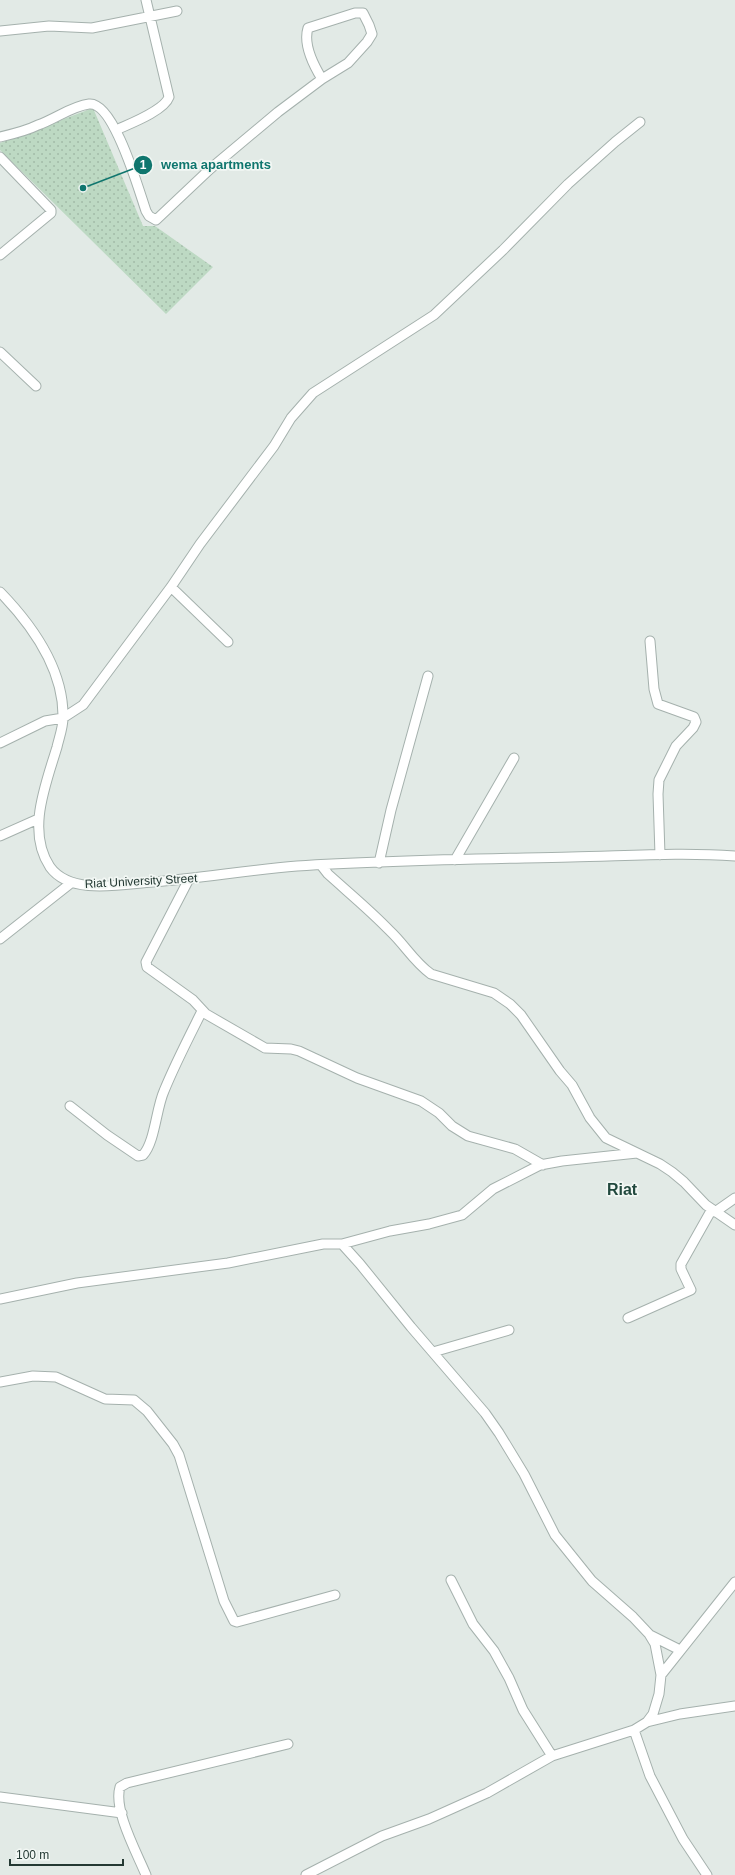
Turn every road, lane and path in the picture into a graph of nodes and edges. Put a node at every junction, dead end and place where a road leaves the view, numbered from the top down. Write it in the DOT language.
graph roads {
  1 [pos="146,0"];
  2 [pos="177,11"];
  3 [pos="149,16"];
  4 [pos="0,31"];
  5 [pos="322,79"];
  6 [pos="640,122"];
  7 [pos="116,130"];
  8 [pos="0,137"];
  9 [pos="0,157"];
  10 [pos="0,255"];
  11 [pos="0,352"];
  12 [pos="36,386"];
  13 [pos="171,587"];
  14 [pos="0,592"];
  15 [pos="650,641"];
  16 [pos="228,642"];
  17 [pos="428,676"];
  18 [pos="63,718"];
  19 [pos="0,743"];
  20 [pos="514,758"];
  21 [pos="38,819"];
  22 [pos="0,836"];
  23 [pos="660,855"];
  24 [pos="735,856"];
  25 [pos="455,860"];
  26 [pos="379,863"];
  27 [pos="320,865"];
  28 [pos="189,879"];
  29 [pos="71,883"];
  30 [pos="0,939"];
  31 [pos="202,1011"];
  32 [pos="70,1106"];
  33 [pos="637,1153"];
  34 [pos="543,1164"];
  35 [pos="735,1198"];
  36 [pos="714,1211"];
  37 [pos="735,1224"];
  38 [pos="342,1244"];
  39 [pos="0,1299"];
  40 [pos="628,1318"];
  41 [pos="509,1330"];
  42 [pos="433,1352"];
  43 [pos="0,1382"];
  44 [pos="450,1580"];
  45 [pos="735,1582"];
  46 [pos="335,1595"];
  47 [pos="649,1634"];
  48 [pos="680,1650"];
  49 [pos="661,1676"];
  50 [pos="735,1706"];
  51 [pos="647,1722"];
  52 [pos="634,1730"];
  53 [pos="288,1744"];
  54 [pos="552,1756"];
  55 [pos="0,1797"];
  56 [pos="122,1813"];
  57 [pos="146,1875"];
  58 [pos="306,1875"];
  59 [pos="707,1875"];
  1 -- 3 [label="street"];
  2 -- 3 [label="street"];
  3 -- 4 [label="street"];
  3 -- 7 [label="street"];
  5 -- 5 [label="street"];
  5 -- 7 [label="street"];
  6 -- 13 [label="street"];
  7 -- 8 [label="street"];
  9 -- 10 [label="street"];
  11 -- 12 [label="street"];
  13 -- 16 [label="street"];
  13 -- 18 [label="street"];
  14 -- 18 [label="street, Riat University Street"];
  15 -- 23 [label="street"];
  17 -- 26 [label="street"];
  18 -- 19 [label="street"];
  18 -- 21 [label="street, Riat University Street"];
  20 -- 25 [label="street"];
  21 -- 22 [label="street"];
  21 -- 29 [label="street, Riat University Street"];
  23 -- 24 [label="street, Riat University Street"];
  23 -- 25 [label="street, Riat University Street"];
  25 -- 26 [label="street, Riat University Street"];
  26 -- 27 [label="street, Riat University Street"];
  27 -- 28 [label="street, Riat University Street"];
  27 -- 33 [label="street"];
  28 -- 29 [label="street, Riat University Street"];
  28 -- 31 [label="street"];
  29 -- 30 [label="street"];
  31 -- 32 [label="street"];
  31 -- 34 [label="street"];
  33 -- 34 [label="street"];
  33 -- 36 [label="street"];
  34 -- 38 [label="street"];
  35 -- 36 [label="street"];
  36 -- 37 [label="street"];
  36 -- 40 [label="street"];
  38 -- 39 [label="street"];
  38 -- 42 [label="street"];
  41 -- 42 [label="street"];
  42 -- 47 [label="street"];
  43 -- 46 [label="street"];
  44 -- 54 [label="street"];
  45 -- 48 [label="street"];
  47 -- 48 [label="street"];
  47 -- 49 [label="street"];
  48 -- 49 [label="street"];
  49 -- 51 [label="street"];
  50 -- 51 [label="street"];
  51 -- 52 [label="street"];
  52 -- 54 [label="street"];
  52 -- 59 [label="street"];
  53 -- 56 [label="street"];
  54 -- 58 [label="street"];
  55 -- 56 [label="street"];
  56 -- 57 [label="street"];
}
